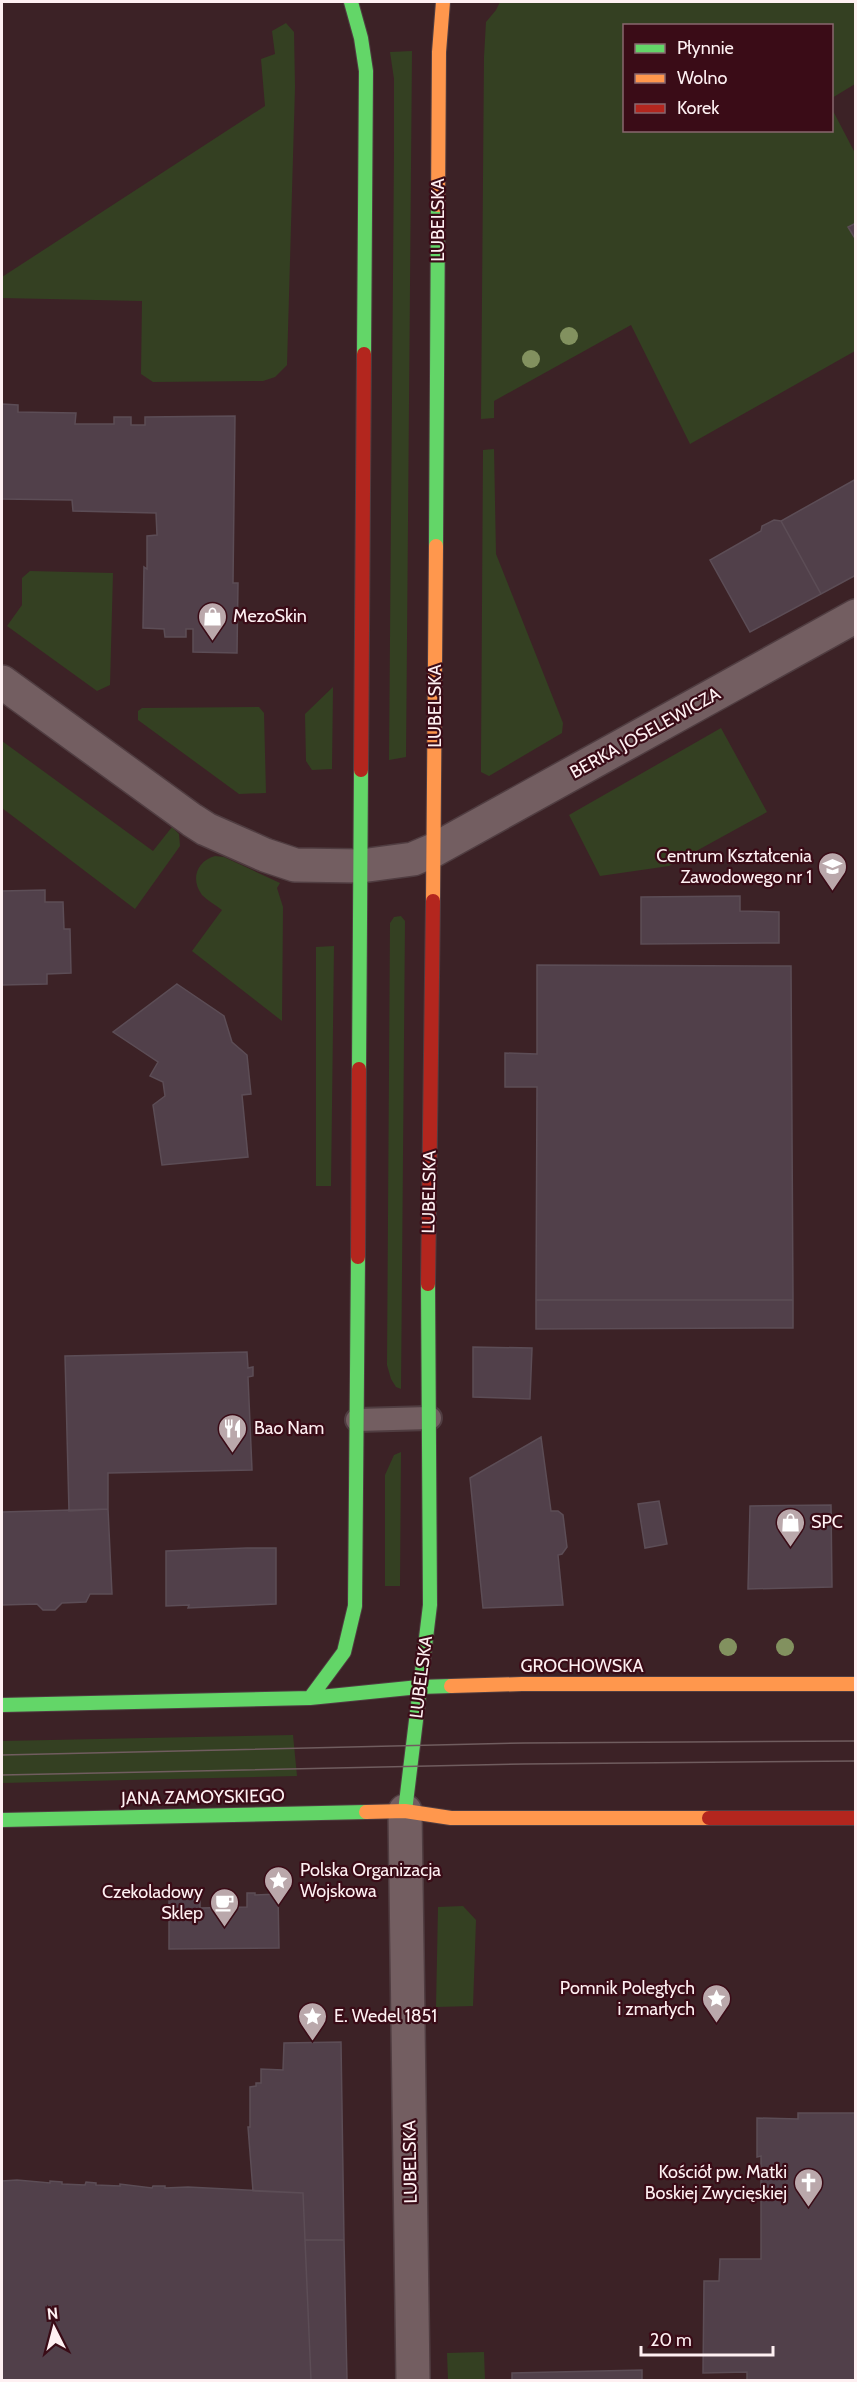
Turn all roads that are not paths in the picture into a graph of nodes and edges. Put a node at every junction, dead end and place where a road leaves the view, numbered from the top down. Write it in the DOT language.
graph roads {
  1 [pos="351,2"];
  2 [pos="443,2"];
  3 [pos="855,616"];
  4 [pos="2,682"];
  5 [pos="434,850"];
  6 [pos="361,866"];
  7 [pos="430,1418"];
  8 [pos="357,1420"];
  9 [pos="855,1684"];
  10 [pos="419,1687"];
  11 [pos="310,1698"];
  12 [pos="2,1705"];
  13 [pos="405,1811"];
  14 [pos="855,1818"];
  15 [pos="2,1820"];
  16 [pos="413,2380"];
  1 -- 6 [label="street"];
  2 -- 5 [label="street, LUBELSKA"];
  3 -- 5 [label="street, BERKA JOSELEWICZA"];
  4 -- 6 [label="street"];
  5 -- 6 [label="street, BERKA JOSELEWICZA"];
  5 -- 7 [label="street, LUBELSKA"];
  6 -- 8 [label="street"];
  7 -- 8 [label="lane"];
  7 -- 10 [label="street, LUBELSKA"];
  8 -- 11 [label="street"];
  9 -- 10 [label="street, GROCHOWSKA"];
  10 -- 11 [label="street, GROCHOWSKA"];
  10 -- 13 [label="street, LUBELSKA"];
  11 -- 12 [label="street"];
  13 -- 14 [label="street"];
  13 -- 15 [label="street, JANA ZAMOYSKIEGO"];
  13 -- 16 [label="street, LUBELSKA"];
}
